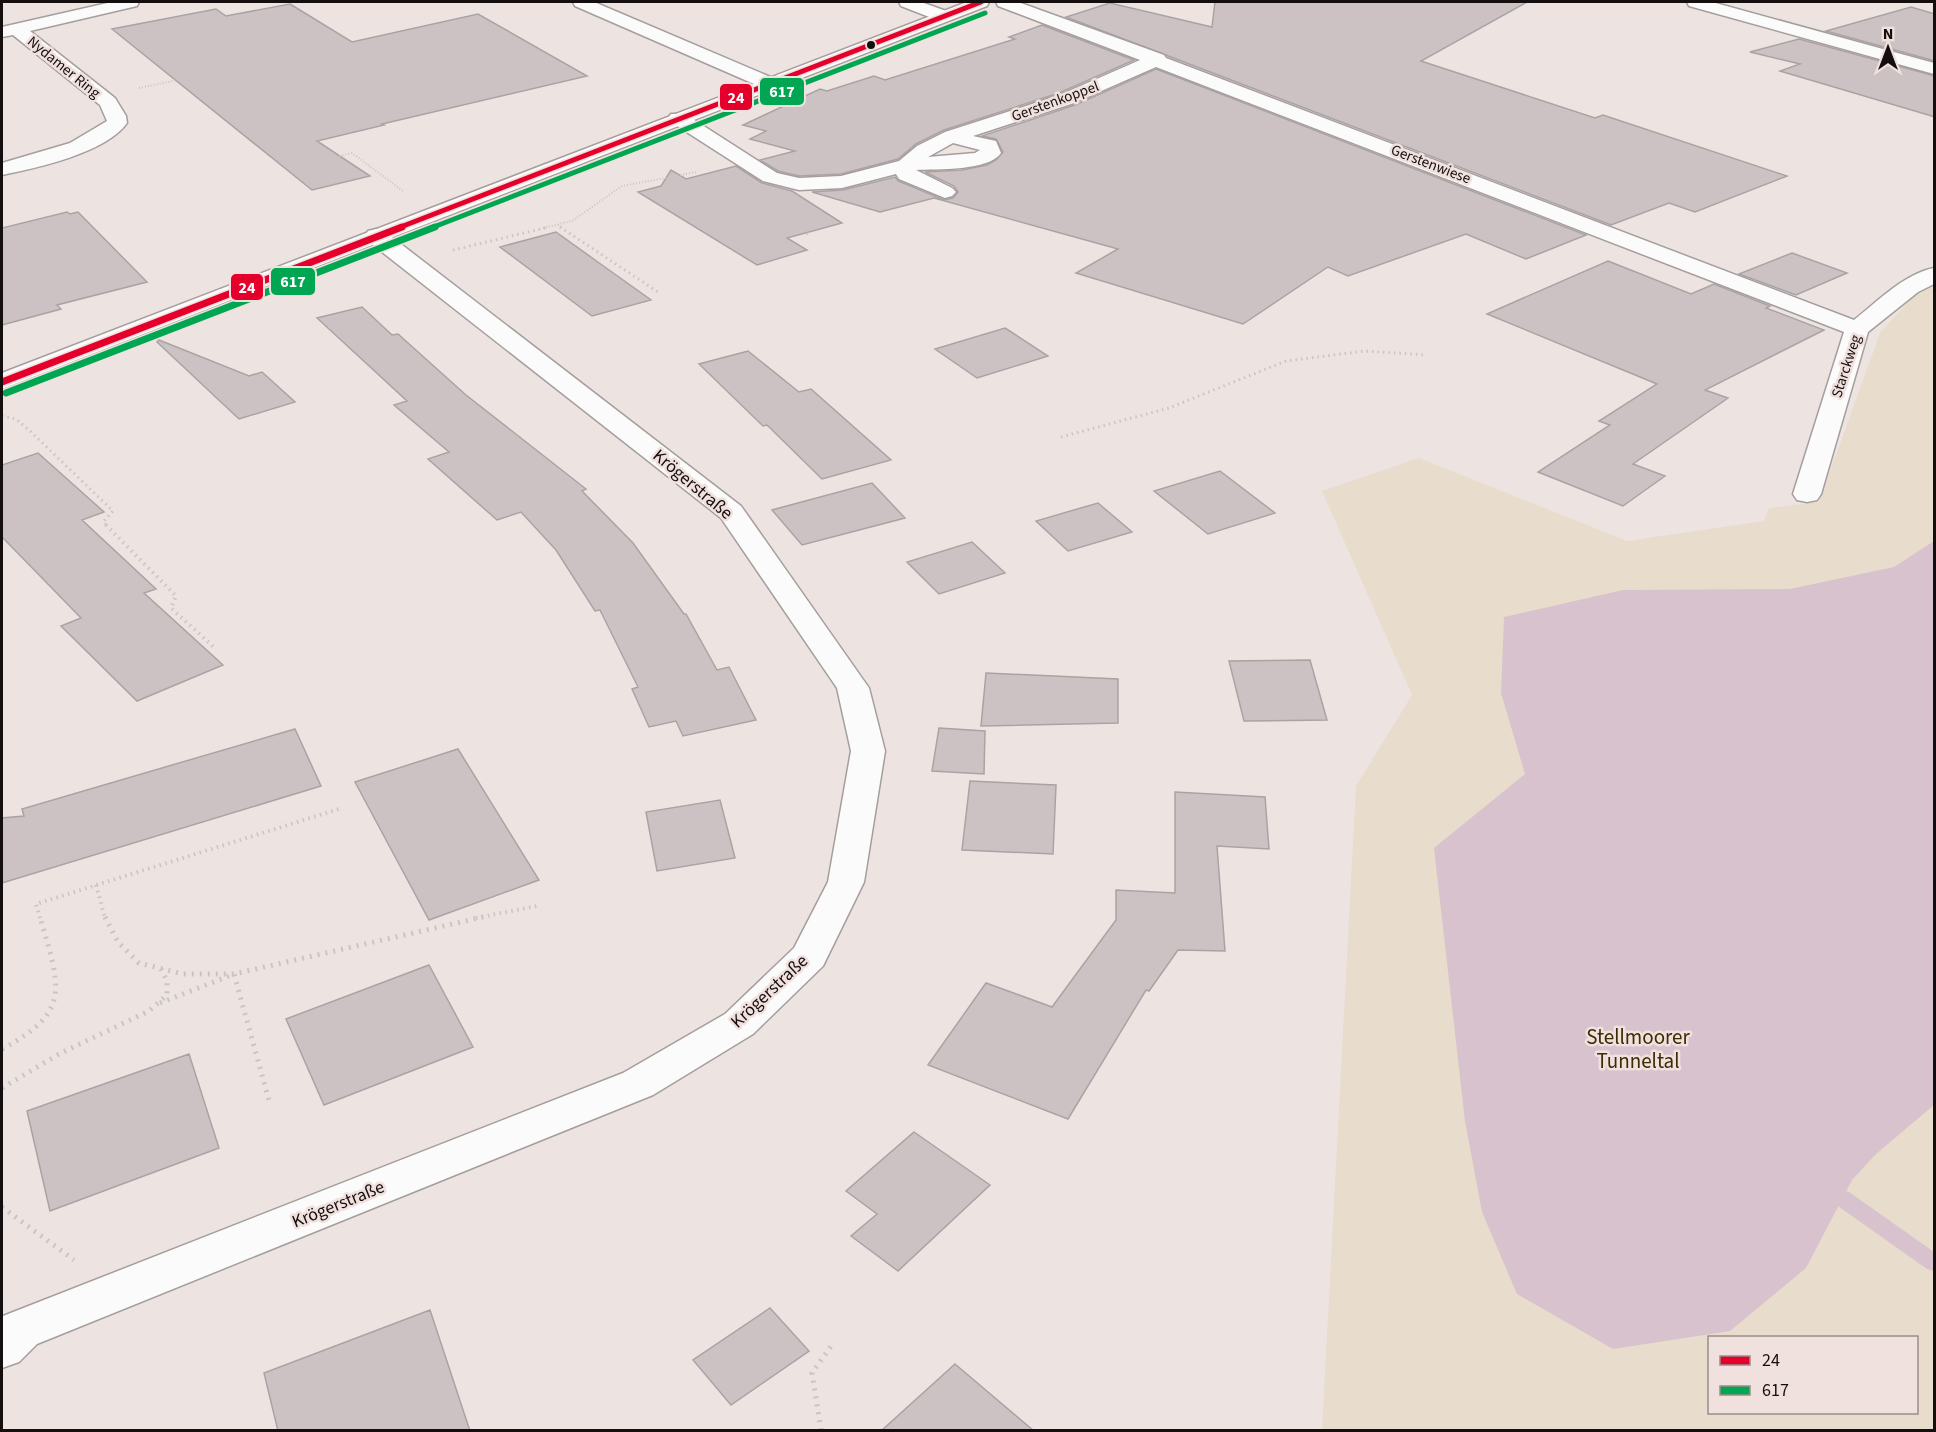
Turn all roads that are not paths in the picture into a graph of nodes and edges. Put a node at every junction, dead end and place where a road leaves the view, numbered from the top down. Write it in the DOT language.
graph roads {
  1 [pos="131,2"];
  2 [pos="581,2"];
  3 [pos="907,2"];
  4 [pos="981,2"];
  5 [pos="1004,2"];
  6 [pos="1695,2"];
  7 [pos="943,16"];
  8 [pos="9,30"];
  9 [pos="1158,59"];
  10 [pos="1935,69"];
  11 [pos="768,83"];
  12 [pos="678,118"];
  13 [pos="951,137"];
  14 [pos="906,165"];
  15 [pos="2,169"];
  16 [pos="945,192"];
  17 [pos="376,236"];
  18 [pos="1935,275"];
  19 [pos="1857,329"];
  20 [pos="2,382"];
  21 [pos="1807,494"];
  22 [pos="2,1347"];
  1 -- 8 [label="street"];
  2 -- 11 [label="street"];
  3 -- 7 [label="street"];
  4 -- 7 [label="street"];
  5 -- 9 [label="street, Gerstenwiese"];
  6 -- 10 [label="street"];
  7 -- 11 [label="street"];
  8 -- 15 [label="street, Nydamer Ring"];
  9 -- 13 [label="street, Gerstenkoppel"];
  9 -- 19 [label="street, Gerstenwiese"];
  11 -- 12 [label="street"];
  12 -- 14 [label="street, Gerstenkoppel"];
  12 -- 17 [label="street"];
  13 -- 14 [label="street, Gerstenkoppel"];
  13 -- 14 [label="street, Gerstenkoppel"];
  14 -- 16 [label="street"];
  17 -- 20 [label="street"];
  17 -- 22 [label="street, Krögerstraße"];
  18 -- 19 [label="street, Starckweg"];
  19 -- 21 [label="street, Starckweg"];
}
